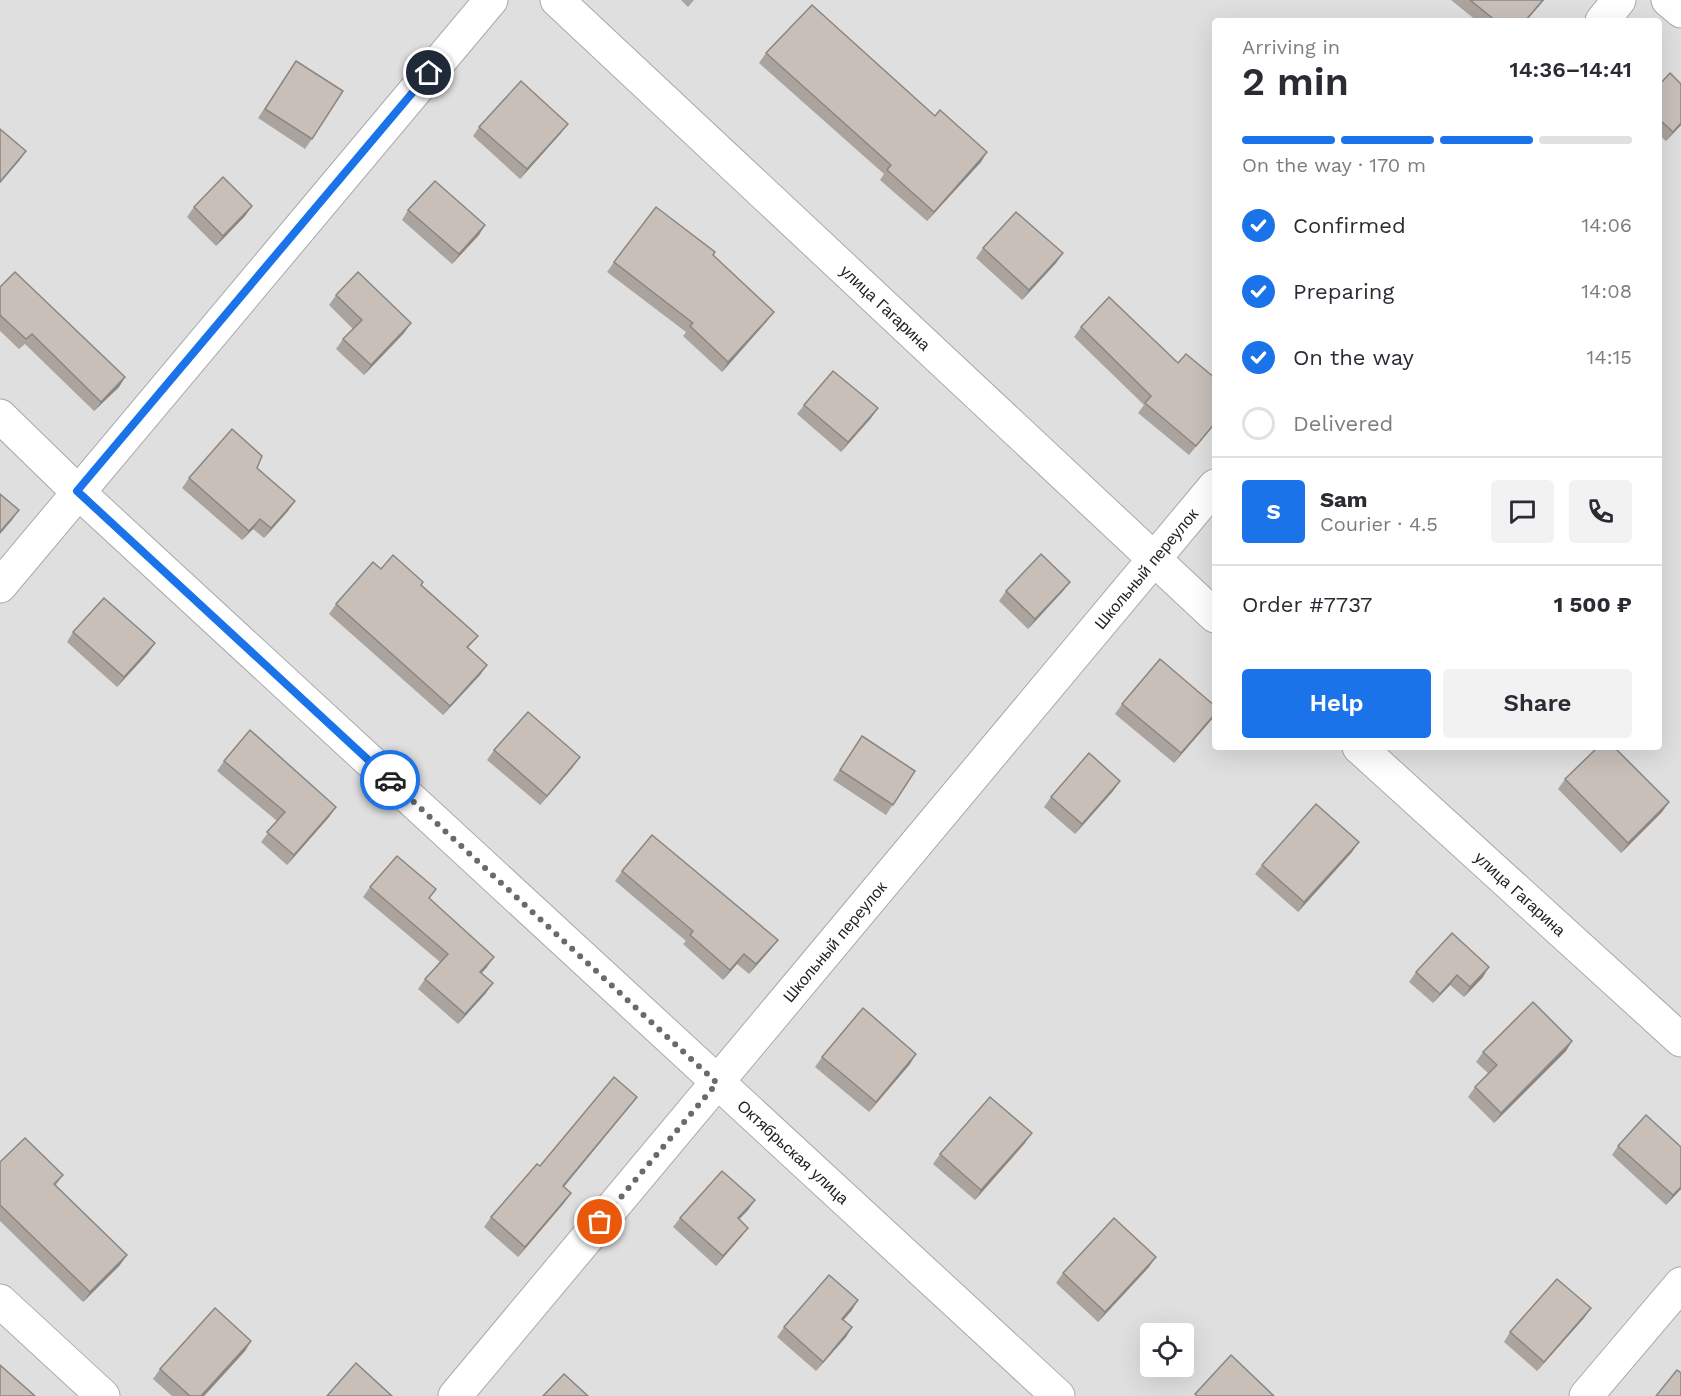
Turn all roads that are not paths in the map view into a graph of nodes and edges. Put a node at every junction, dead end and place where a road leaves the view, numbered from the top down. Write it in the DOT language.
graph roads {
  1 [pos="491,0"];
  2 [pos="557,0"];
  3 [pos="1619,0"];
  4 [pos="1668,0"];
  5 [pos="1681,11"];
  6 [pos="1604,18"];
  7 [pos="0,416"];
  8 [pos="1212,490"];
  9 [pos="77,491"];
  10 [pos="1154,560"];
  11 [pos="0,586"];
  12 [pos="1212,613"];
  13 [pos="1362,750"];
  14 [pos="1681,1040"];
  15 [pos="717,1083"];
  16 [pos="1681,1284"];
  17 [pos="0,1301"];
  18 [pos="103,1396"];
  19 [pos="455,1396"];
  20 [pos="1058,1396"];
  21 [pos="1587,1396"];
  1 -- 9 [label="street"];
  2 -- 10 [label="street, улица Гагарина"];
  3 -- 6 [label="street"];
  4 -- 5 [label="street"];
  7 -- 9 [label="street, Октябрьская улица"];
  8 -- 10 [label="street, Школьный переулок"];
  9 -- 11 [label="street"];
  9 -- 15 [label="street, Октябрьская улица"];
  10 -- 12 [label="street, улица Гагарина"];
  10 -- 15 [label="street, Школьный переулок"];
  13 -- 14 [label="street, улица Гагарина"];
  15 -- 19 [label="street, Школьный переулок"];
  15 -- 20 [label="street, Октябрьская улица"];
  16 -- 21 [label="street"];
  17 -- 18 [label="street"];
}
